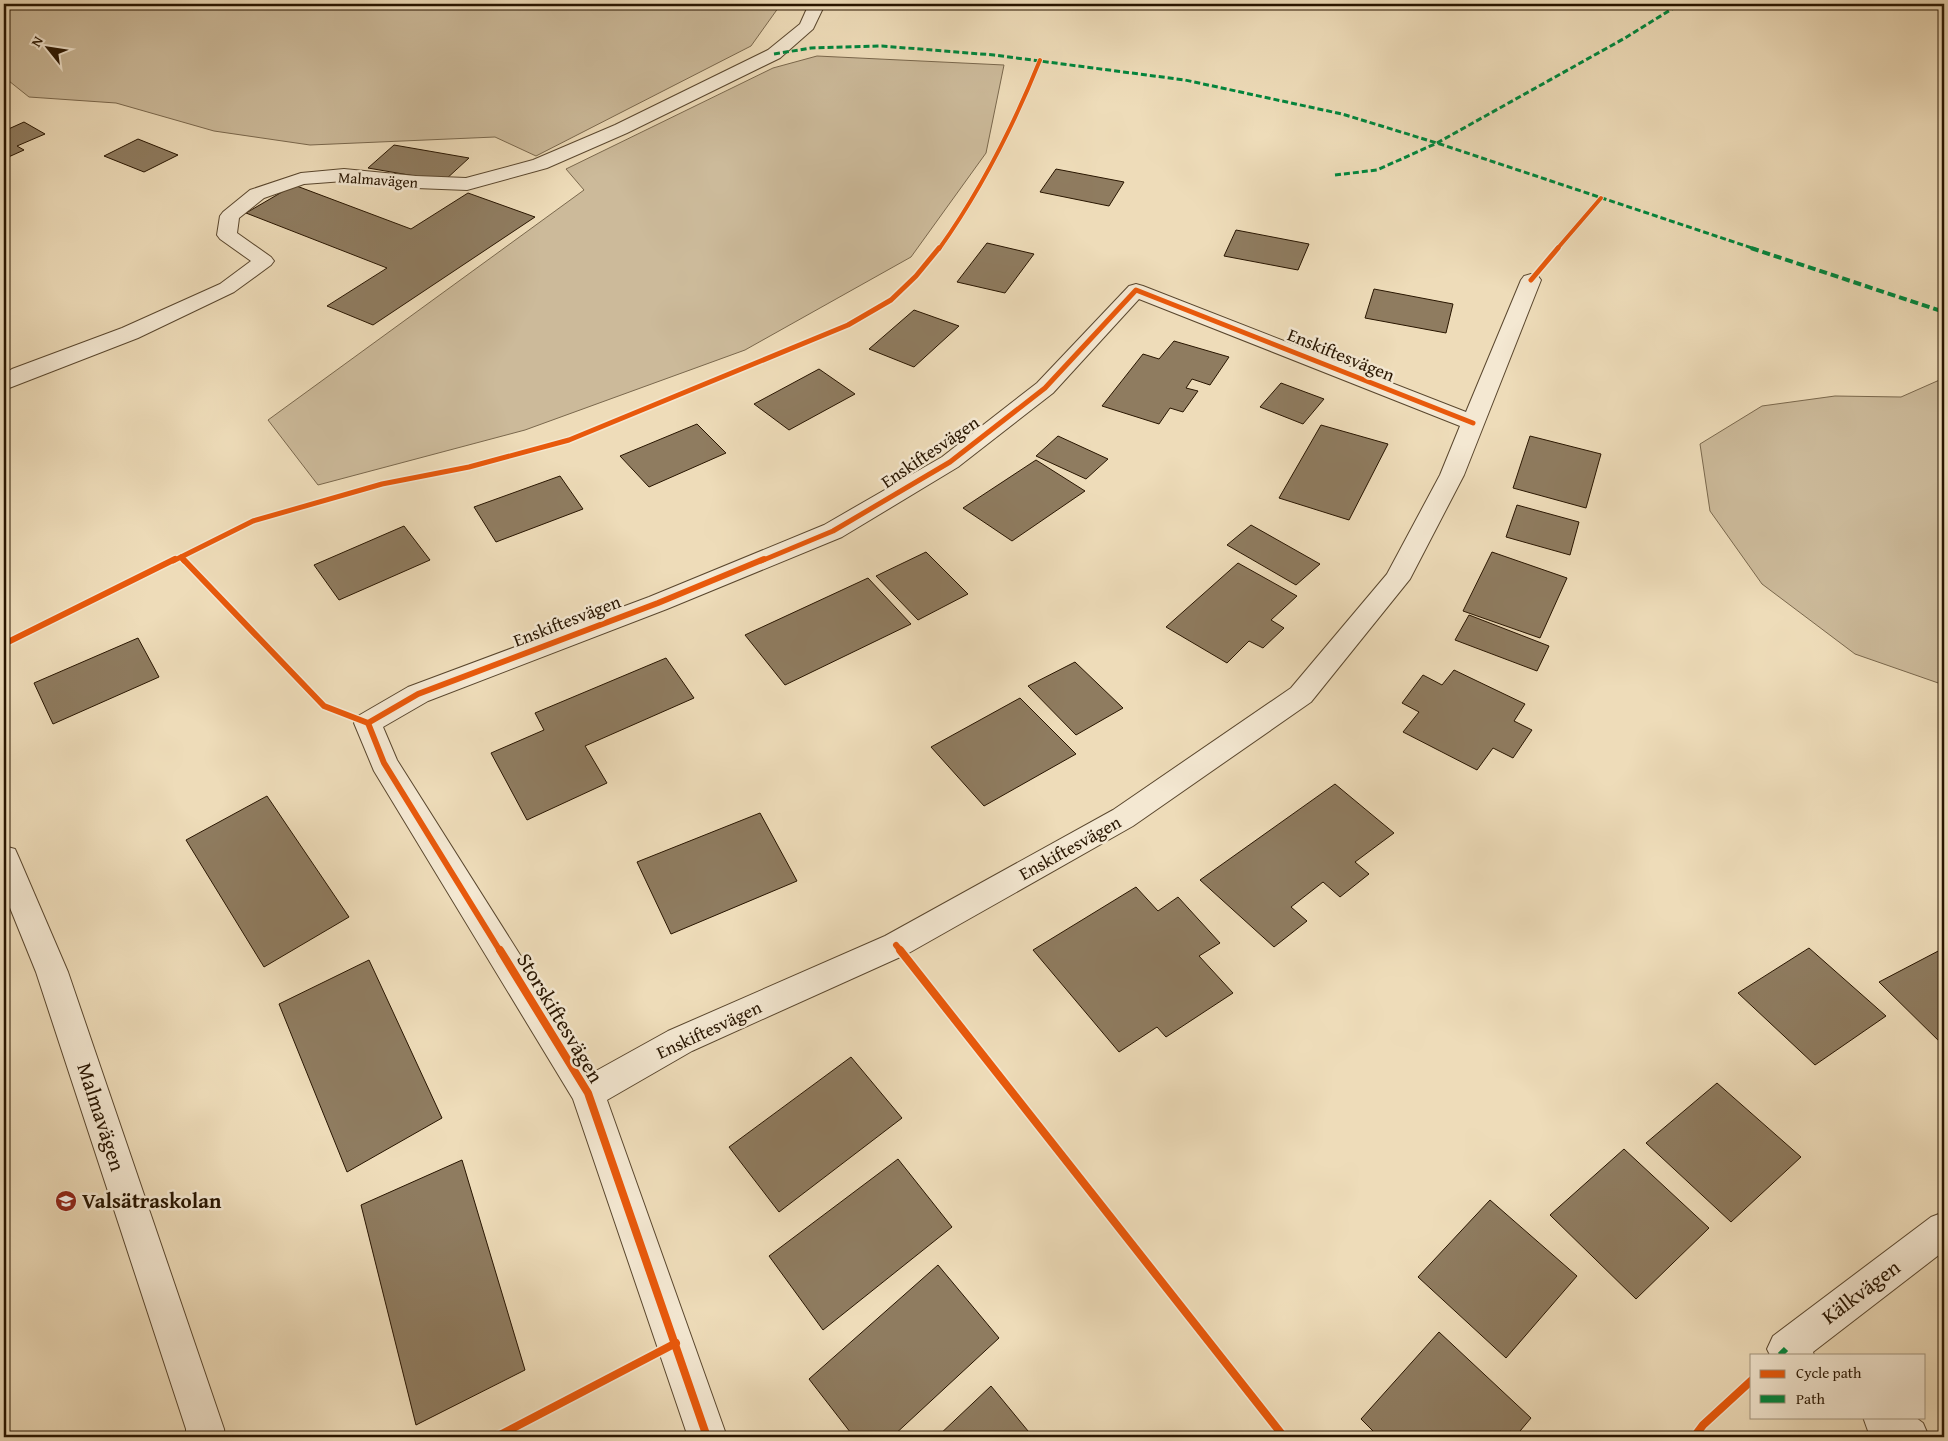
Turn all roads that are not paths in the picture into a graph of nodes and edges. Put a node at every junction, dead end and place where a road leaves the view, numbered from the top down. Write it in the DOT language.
graph roads {
  1 [pos="818,4"];
  2 [pos="1531,280"];
  3 [pos="9,376"];
  4 [pos="1473,423"];
  5 [pos="368,723"];
  6 [pos="4,858"];
  7 [pos="588,1093"];
  8 [pos="1944,1229"];
  9 [pos="1794,1354"];
  10 [pos="1883,1418"];
  11 [pos="206,1437"];
  12 [pos="707,1437"];
  13 [pos="1910,1437"];
  1 -- 3 [label="street, Malmavägen"];
  2 -- 4 [label="street, Enskiftesvägen"];
  4 -- 5 [label="street, Enskiftesvägen"];
  4 -- 7 [label="street, Enskiftesvägen"];
  5 -- 7 [label="street, Storskiftesvägen"];
  6 -- 11 [label="street, Malmavägen"];
  7 -- 12 [label="street, Storskiftesvägen"];
  8 -- 9 [label="street, Kälkvägen"];
  10 -- 13 [label="street"];
}
